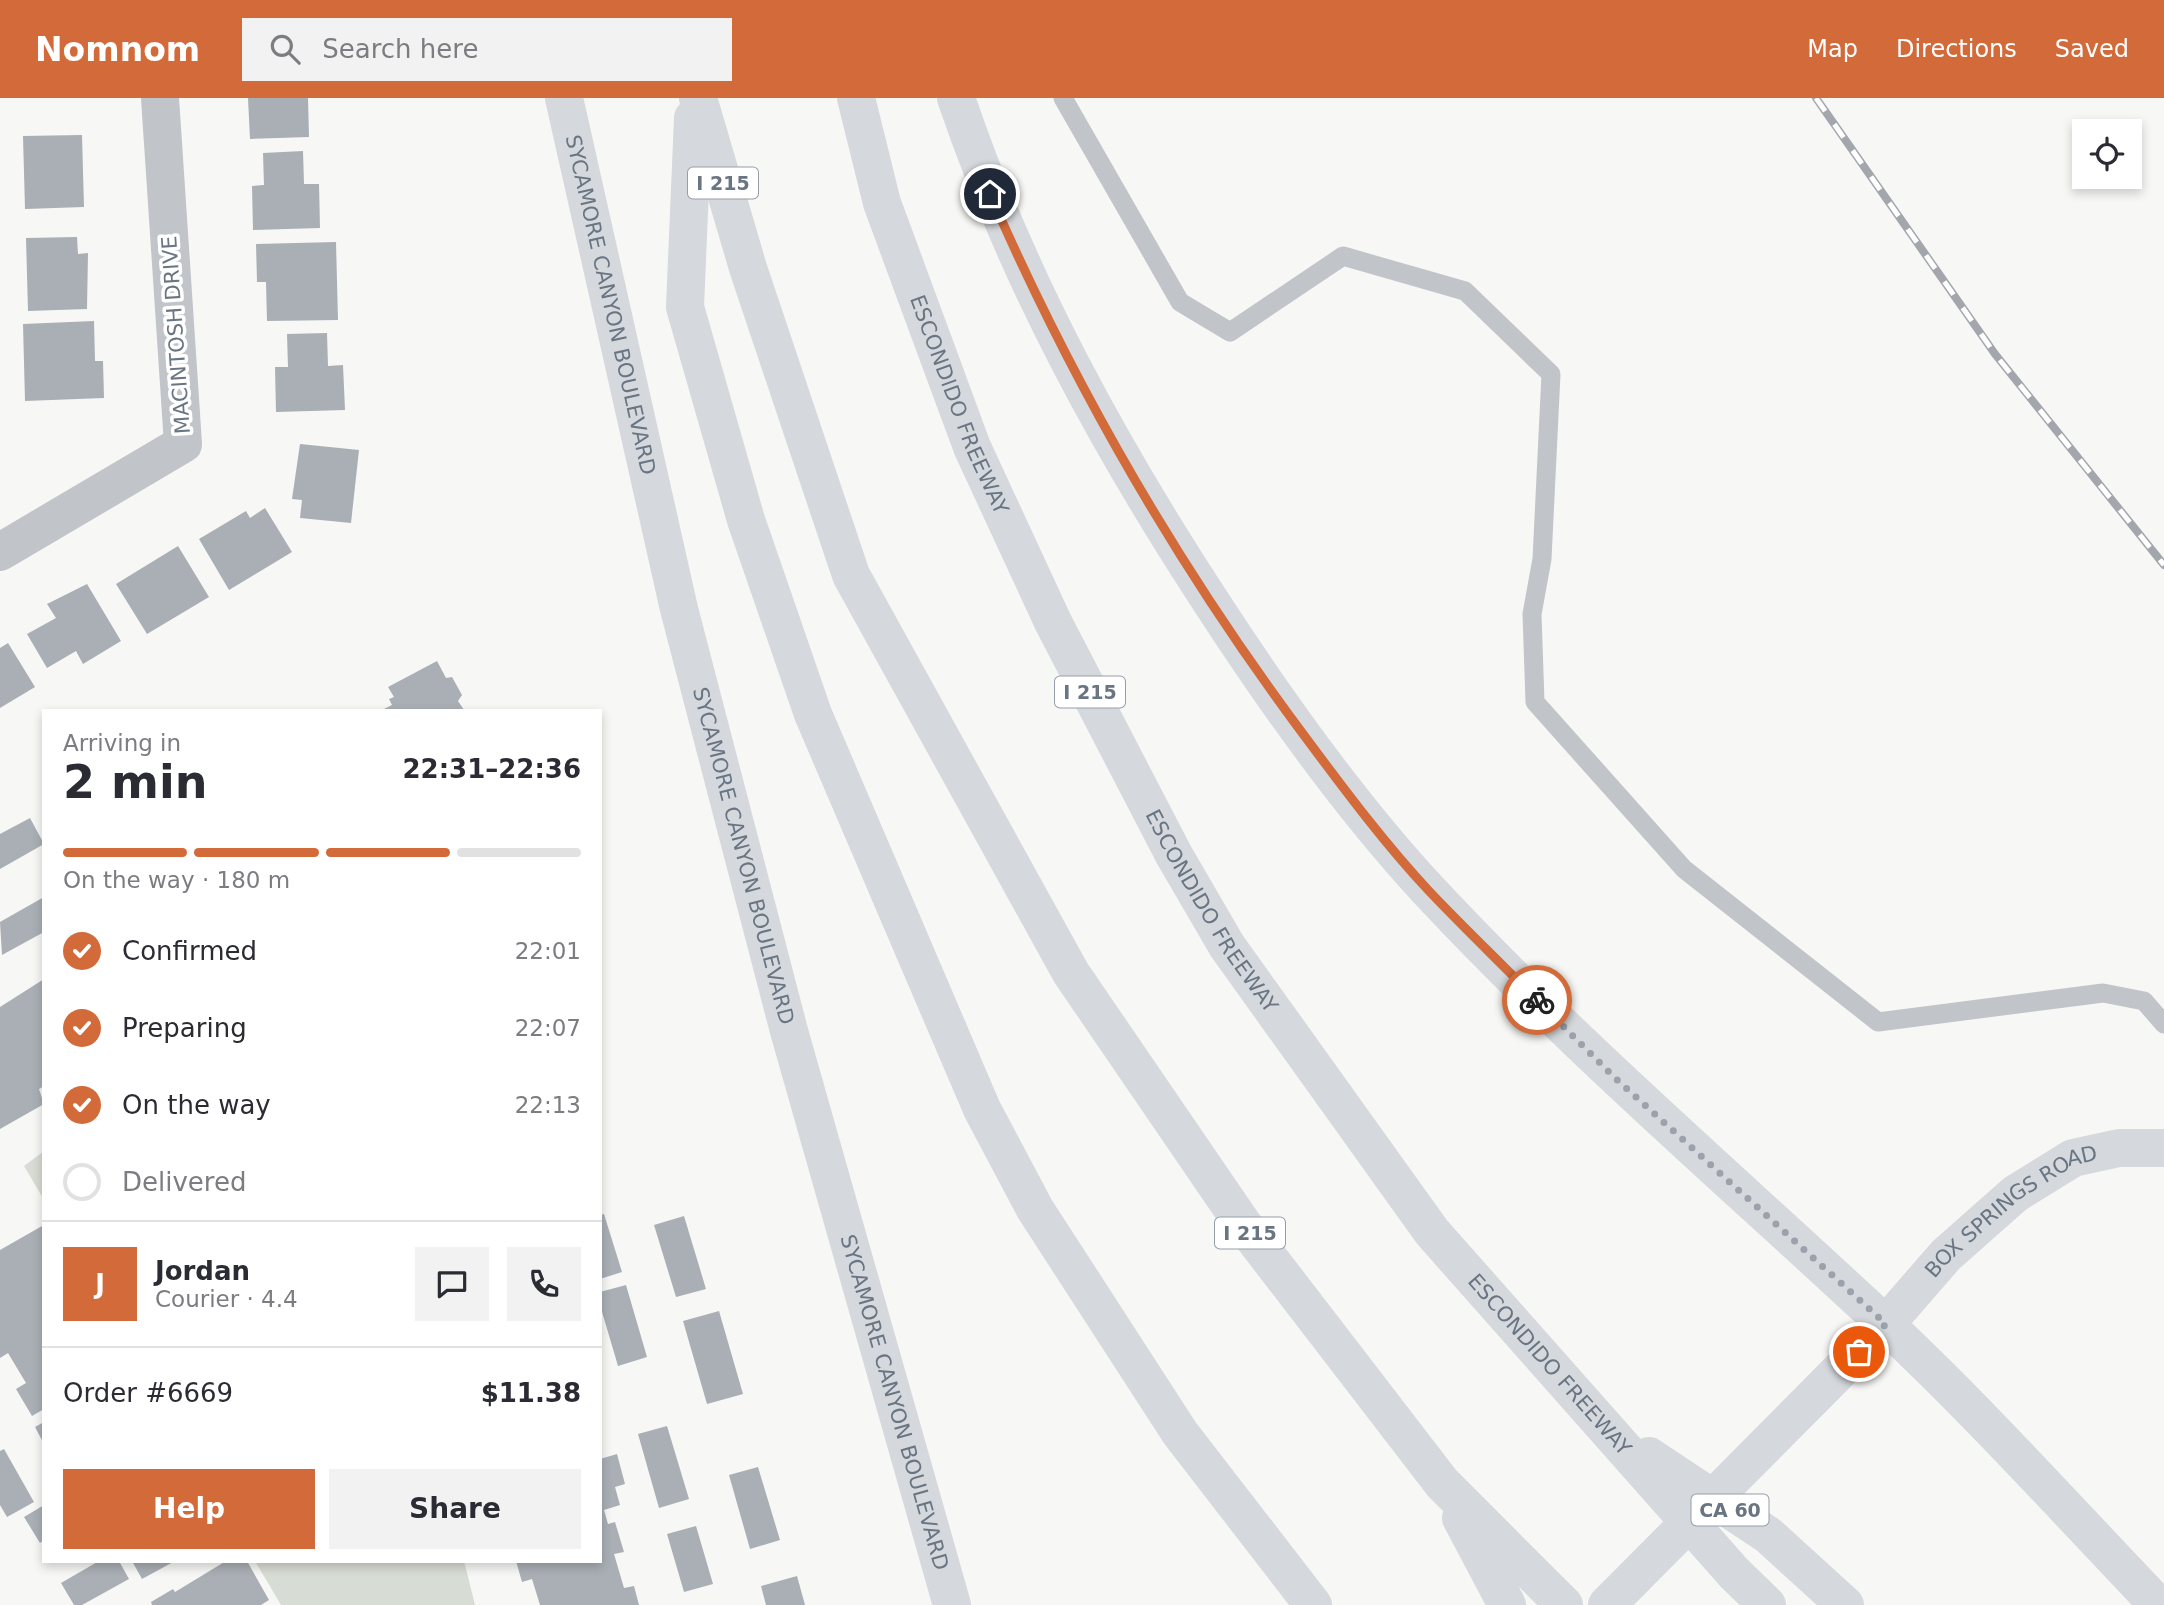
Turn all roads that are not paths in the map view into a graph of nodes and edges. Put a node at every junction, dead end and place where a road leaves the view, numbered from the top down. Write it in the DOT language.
graph roads {
  1 [pos="160,98"];
  2 [pos="564,98"];
  3 [pos="696,98"];
  4 [pos="856,98"];
  5 [pos="956,98"];
  6 [pos="1063,98"];
  7 [pos="0,552"];
  8 [pos="2164,1024"];
  9 [pos="2164,1148"];
  10 [pos="1432,1232"];
  11 [pos="1886,1324"];
  12 [pos="1606,1428"];
  13 [pos="1443,1483"];
  14 [pos="952,1605"];
  15 [pos="1313,1605"];
  16 [pos="1507,1605"];
  17 [pos="1564,1605"];
  18 [pos="1607,1605"];
  19 [pos="1739,1605"];
  20 [pos="1767,1605"];
  21 [pos="1845,1605"];
  22 [pos="2158,1605"];
  1 -- 7 [label="street, MACINTOSH DRIVE"];
  2 -- 14 [label="main road, SYCAMORE CANYON BOULEVARD"];
  3 -- 13 [label="main road, I 215"];
  3 -- 15 [label="main road"];
  4 -- 10 [label="main road, ESCONDIDO FREEWAY / I 215"];
  5 -- 11 [label="main road"];
  6 -- 8 [label="lane"];
  9 -- 11 [label="main road, BOX SPRINGS ROAD"];
  10 -- 12 [label="main road, ESCONDIDO FREEWAY / I 215"];
  10 -- 19 [label="main road"];
  11 -- 18 [label="main road, BOX SPRINGS ROAD"];
  11 -- 22 [label="main road"];
  12 -- 20 [label="main road, ESCONDIDO FREEWAY / I 215"];
  12 -- 21 [label="main road, CA 60"];
  13 -- 16 [label="main road"];
  13 -- 17 [label="main road, I 215"];
}
